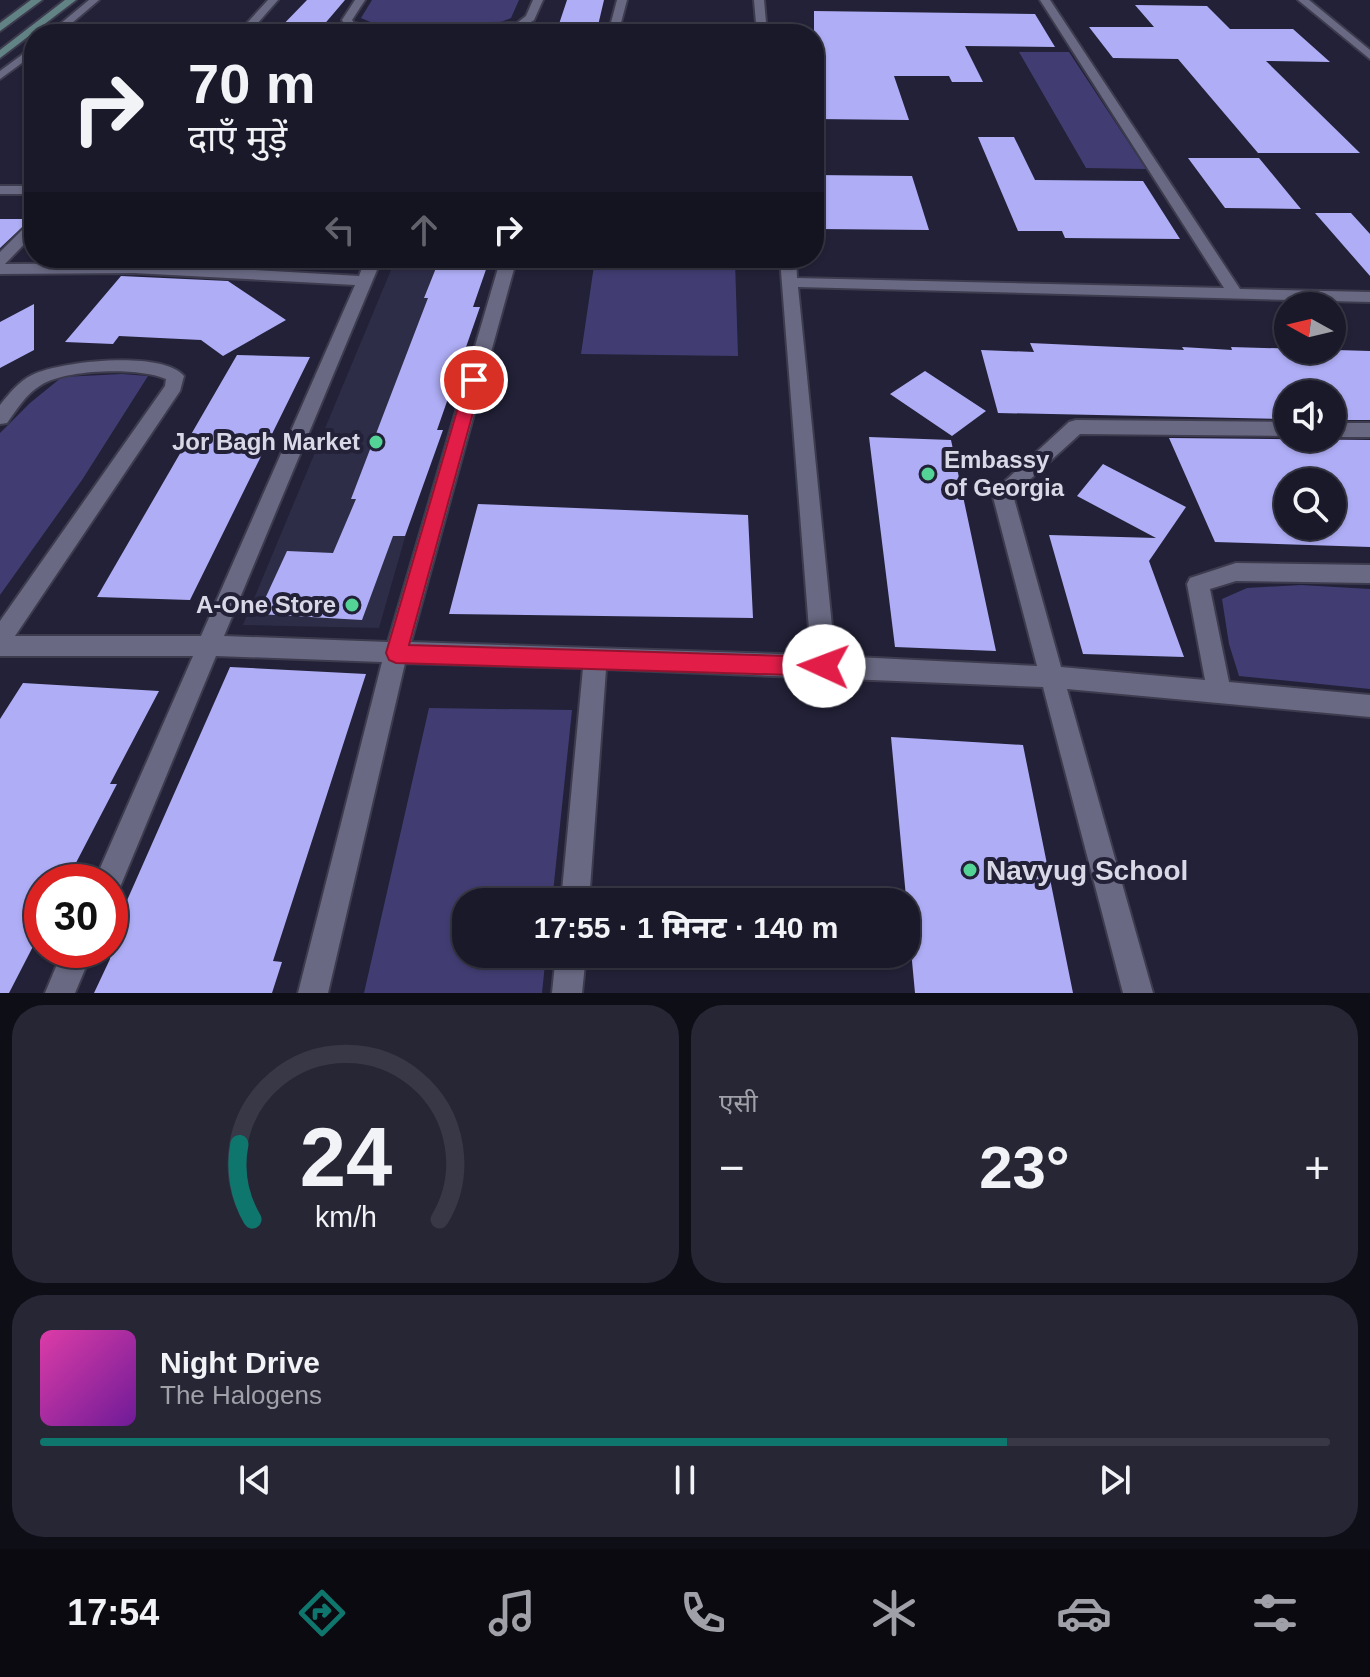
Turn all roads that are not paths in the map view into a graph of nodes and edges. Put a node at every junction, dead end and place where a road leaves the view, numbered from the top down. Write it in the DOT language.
graph roads {
  1 [pos="37,0"];
  2 [pos="71,0"];
  3 [pos="95,0"];
  4 [pos="273,0"];
  5 [pos="360,0"];
  6 [pos="538,0"];
  7 [pos="622,0"];
  8 [pos="759,0"];
  9 [pos="1045,0"];
  10 [pos="1303,0"];
  11 [pos="40,24"];
  12 [pos="65,24"];
  13 [pos="252,24"];
  14 [pos="349,24"];
  15 [pos="522,24"];
  16 [pos="616,24"];
  17 [pos="761,24"];
  18 [pos="0,28"];
  19 [pos="24,36"];
  20 [pos="0,55"];
  21 [pos="1370,56"];
  22 [pos="24,57"];
  23 [pos="0,76"];
  24 [pos="0,190"];
  25 [pos="24,190"];
  26 [pos="24,236"];
  27 [pos="0,261"];
  28 [pos="370,268"];
  29 [pos="506,268"];
  30 [pos="789,268"];
  31 [pos="0,269"];
  32 [pos="364,281"];
  33 [pos="790,282"];
  34 [pos="1234,292"];
  35 [pos="1370,297"];
  36 [pos="0,418"];
  37 [pos="1274,429"];
  38 [pos="1346,430"];
  39 [pos="1370,430"];
  40 [pos="1370,574"];
  41 [pos="0,639"];
  42 [pos="0,646"];
  43 [pos="209,646"];
  44 [pos="396,653"];
  45 [pos="595,660"];
  46 [pos="824,666"];
  47 [pos="1052,677"];
  48 [pos="1219,692"];
  49 [pos="1370,706"];
  50 [pos="116,864"];
  51 [pos="576,888"];
  52 [pos="70,968"];
  53 [pos="570,968"];
  54 [pos="60,993"];
  55 [pos="313,993"];
  56 [pos="567,993"];
  57 [pos="1138,993"];
  1 -- 18 [label="main road"];
  2 -- 11 [label="main road"];
  3 -- 12 [label="lane"];
  4 -- 13 [label="street"];
  5 -- 14 [label="street"];
  6 -- 15 [label="street"];
  7 -- 16 [label="street"];
  8 -- 17 [label="street"];
  9 -- 34 [label="street"];
  10 -- 21 [label="street"];
  19 -- 20 [label="main road"];
  22 -- 23 [label="lane"];
  24 -- 25 [label="street"];
  26 -- 27 [label="street"];
  28 -- 32 [label="street"];
  29 -- 44 [label="street"];
  30 -- 33 [label="street"];
  31 -- 32 [label="street"];
  32 -- 43 [label="street"];
  33 -- 34 [label="street"];
  33 -- 46 [label="street"];
  34 -- 35 [label="street"];
  36 -- 41 [label="street"];
  37 -- 47 [label="street"];
  38 -- 39 [label="street"];
  40 -- 48 [label="street"];
  42 -- 43 [label="street"];
  43 -- 44 [label="street"];
  43 -- 50 [label="street"];
  44 -- 45 [label="street"];
  44 -- 55 [label="street"];
  45 -- 46 [label="street"];
  45 -- 51 [label="street"];
  46 -- 47 [label="street"];
  47 -- 48 [label="street"];
  47 -- 57 [label="street"];
  48 -- 49 [label="street"];
  52 -- 54 [label="street"];
  53 -- 56 [label="street"];
}
